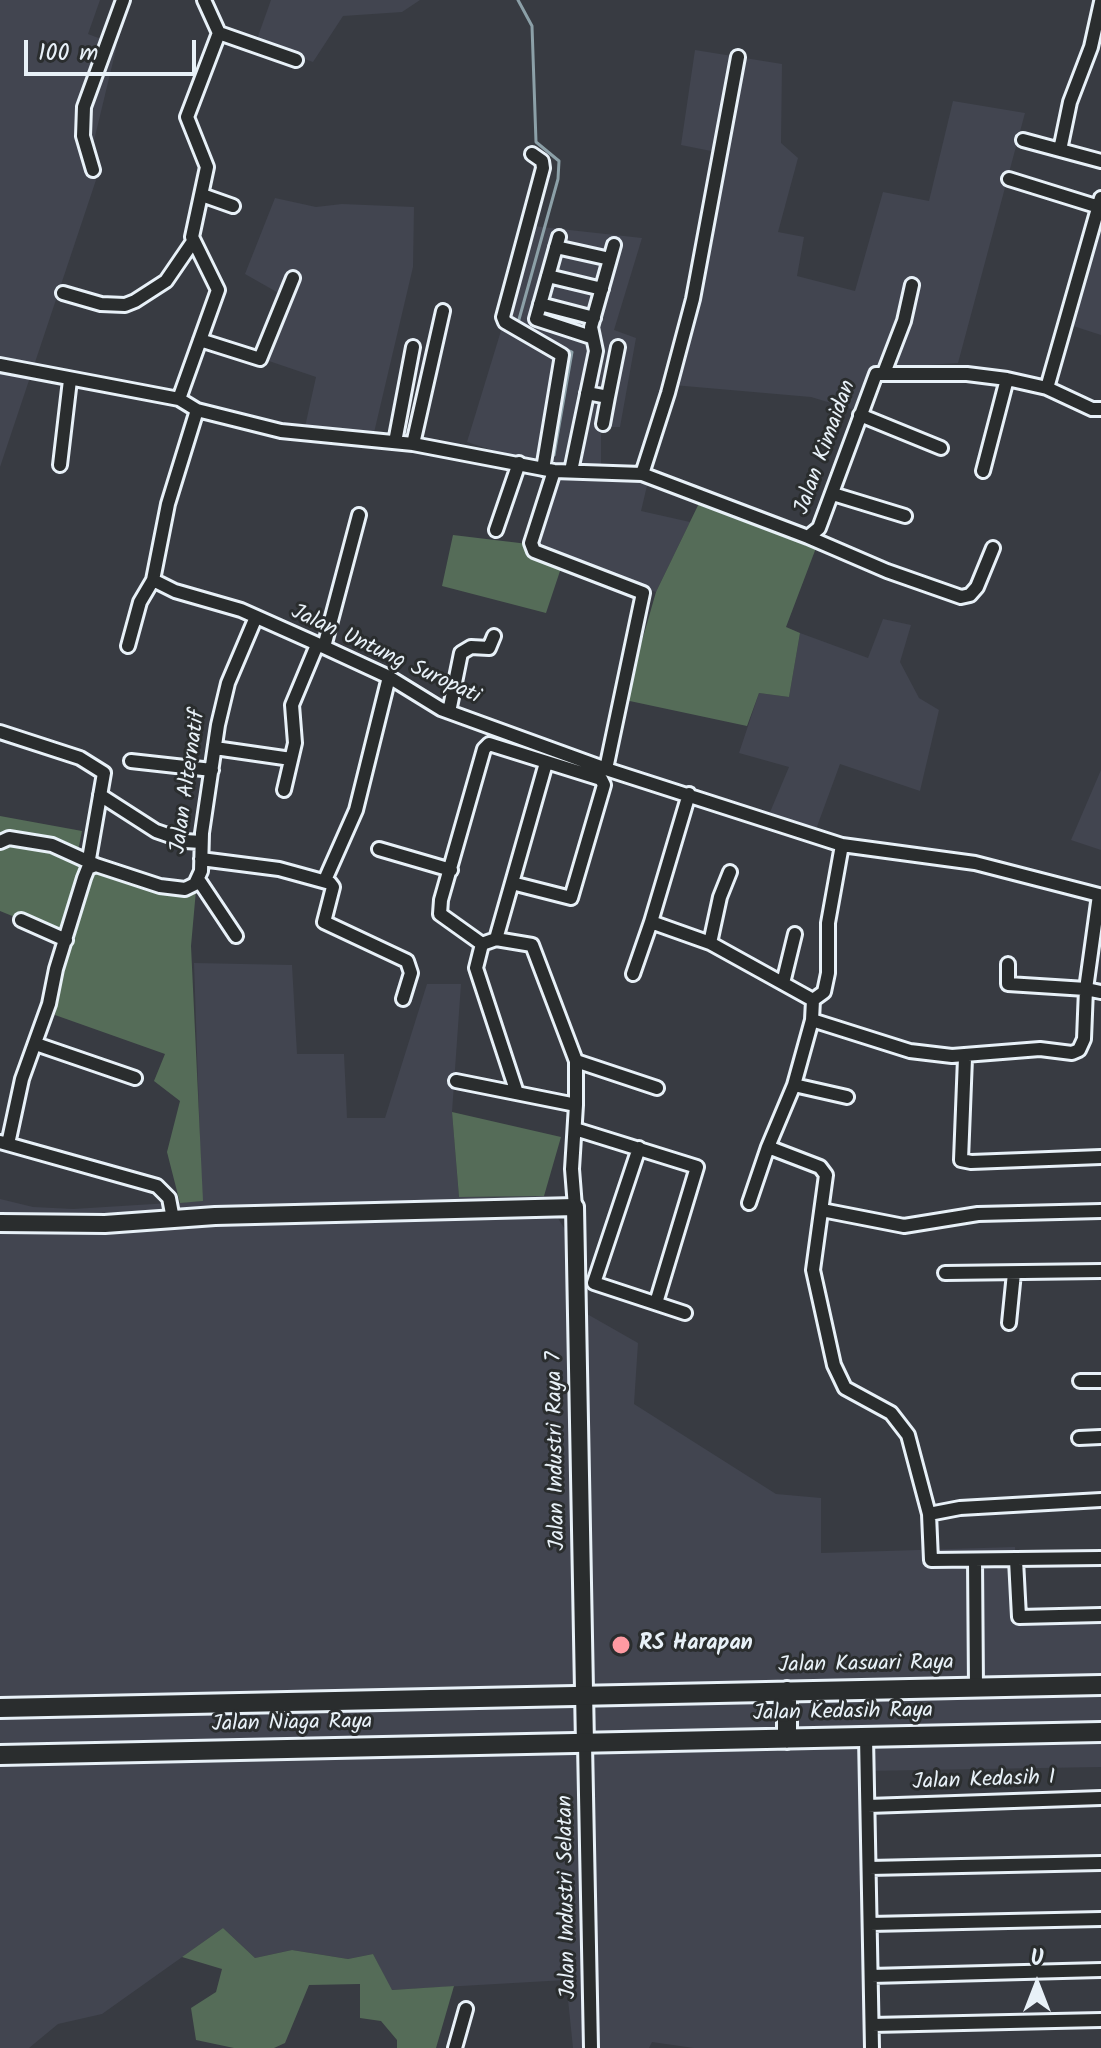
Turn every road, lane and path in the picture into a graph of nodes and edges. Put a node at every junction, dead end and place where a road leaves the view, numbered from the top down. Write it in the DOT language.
graph roads {
  1 [pos="123,0"];
  2 [pos="204,0"];
  3 [pos="1101,2"];
  4 [pos="219,33"];
  5 [pos="738,57"];
  6 [pos="296,60"];
  7 [pos="1023,140"];
  8 [pos="1060,150"];
  9 [pos="532,154"];
  10 [pos="1101,161"];
  11 [pos="93,170"];
  12 [pos="1009,179"];
  13 [pos="202,195"];
  14 [pos="1100,202"];
  15 [pos="233,206"];
  16 [pos="192,243"];
  17 [pos="614,245"];
  18 [pos="610,259"];
  19 [pos="548,276"];
  20 [pos="293,278"];
  21 [pos="912,285"];
  22 [pos="602,289"];
  23 [pos="63,293"];
  24 [pos="540,304"];
  25 [pos="443,311"];
  26 [pos="594,318"];
  27 [pos="591,337"];
  28 [pos="200,340"];
  29 [pos="413,347"];
  30 [pos="618,347"];
  31 [pos="0,365"];
  32 [pos="884,373"];
  33 [pos="1007,379"];
  34 [pos="70,380"];
  35 [pos="1047,388"];
  36 [pos="587,393"];
  37 [pos="608,397"];
  38 [pos="179,399"];
  39 [pos="1101,409"];
  40 [pos="197,410"];
  41 [pos="860,415"];
  42 [pos="603,424"];
  43 [pos="395,442"];
  44 [pos="413,444"];
  45 [pos="941,448"];
  46 [pos="519,463"];
  47 [pos="60,465"];
  48 [pos="549,470"];
  49 [pos="571,471"];
  50 [pos="983,471"];
  51 [pos="642,474"];
  52 [pos="833,494"];
  53 [pos="359,515"];
  54 [pos="905,516"];
  55 [pos="496,530"];
  56 [pos="808,537"];
  57 [pos="993,548"];
  58 [pos="153,580"];
  59 [pos="256,617"];
  60 [pos="494,636"];
  61 [pos="128,646"];
  62 [pos="320,646"];
  63 [pos="389,677"];
  64 [pos="449,712"];
  65 [pos="0,732"];
  66 [pos="215,748"];
  67 [pos="291,759"];
  68 [pos="131,761"];
  69 [pos="546,763"];
  70 [pos="606,769"];
  71 [pos="212,770"];
  72 [pos="284,790"];
  73 [pos="689,794"];
  74 [pos="100,795"];
  75 [pos="0,842"];
  76 [pos="201,842"];
  77 [pos="842,845"];
  78 [pos="379,849"];
  79 [pos="201,859"];
  80 [pos="93,862"];
  81 [pos="451,870"];
  82 [pos="730,872"];
  83 [pos="198,879"];
  84 [pos="325,880"];
  85 [pos="512,883"];
  86 [pos="21,920"];
  87 [pos="651,922"];
  88 [pos="795,934"];
  89 [pos="236,936"];
  90 [pos="496,939"];
  91 [pos="66,940"];
  92 [pos="710,943"];
  93 [pos="482,944"];
  94 [pos="1008,964"];
  95 [pos="633,974"];
  96 [pos="783,983"];
  97 [pos="1086,989"];
  98 [pos="1101,992"];
  99 [pos="403,999"];
  100 [pos="813,1000"];
  101 [pos="812,1020"];
  102 [pos="36,1044"];
  103 [pos="965,1058"];
  104 [pos="576,1061"];
  105 [pos="135,1078"];
  106 [pos="456,1081"];
  107 [pos="794,1085"];
  108 [pos="657,1088"];
  109 [pos="517,1093"];
  110 [pos="847,1097"];
  111 [pos="576,1105"];
  112 [pos="575,1129"];
  113 [pos="4,1143"];
  114 [pos="768,1147"];
  115 [pos="639,1148"];
  116 [pos="1101,1157"];
  117 [pos="749,1203"];
  118 [pos="575,1207"];
  119 [pos="822,1210"];
  120 [pos="1101,1211"];
  121 [pos="173,1219"];
  122 [pos="0,1223"];
  123 [pos="1101,1271"];
  124 [pos="945,1273"];
  125 [pos="1014,1273"];
  126 [pos="656,1303"];
  127 [pos="685,1313"];
  128 [pos="1009,1323"];
  129 [pos="1080,1381"];
  130 [pos="1101,1381"];
  131 [pos="1101,1437"];
  132 [pos="1079,1438"];
  133 [pos="1101,1500"];
  134 [pos="929,1514"];
  135 [pos="1101,1558"];
  136 [pos="975,1560"];
  137 [pos="1016,1560"];
  138 [pos="1101,1615"];
  139 [pos="1101,1685"];
  140 [pos="976,1687"];
  141 [pos="787,1691"];
  142 [pos="583,1695"];
  143 [pos="0,1708"];
  144 [pos="1101,1732"];
  145 [pos="866,1737"];
  146 [pos="787,1739"];
  147 [pos="585,1744"];
  148 [pos="0,1755"];
  149 [pos="1101,1798"];
  150 [pos="868,1806"];
  151 [pos="1101,1863"];
  152 [pos="869,1868"];
  153 [pos="1101,1919"];
  154 [pos="870,1924"];
  155 [pos="1101,1970"];
  156 [pos="871,1976"];
  157 [pos="466,2009"];
  158 [pos="1101,2020"];
  159 [pos="872,2025"];
  160 [pos="455,2048"];
  161 [pos="591,2048"];
  162 [pos="872,2048"];
  1 -- 11 [label="street"];
  2 -- 4 [label="street"];
  3 -- 8 [label="street"];
  4 -- 6 [label="street"];
  4 -- 13 [label="street"];
  5 -- 51 [label="street"];
  7 -- 8 [label="street"];
  8 -- 10 [label="street"];
  9 -- 48 [label="street"];
  12 -- 14 [label="street"];
  13 -- 15 [label="street"];
  13 -- 16 [label="street"];
  14 -- 35 [label="street"];
  16 -- 23 [label="street"];
  16 -- 28 [label="street"];
  17 -- 18 [label="street"];
  18 -- 19 [label="street"];
  18 -- 22 [label="street"];
  19 -- 22 [label="street"];
  19 -- 24 [label="street"];
  20 -- 28 [label="street"];
  21 -- 32 [label="street"];
  22 -- 26 [label="street"];
  24 -- 26 [label="street"];
  24 -- 27 [label="street"];
  25 -- 44 [label="street"];
  26 -- 27 [label="street"];
  27 -- 36 [label="street"];
  28 -- 38 [label="street"];
  29 -- 43 [label="street"];
  30 -- 37 [label="street"];
  31 -- 34 [label="street"];
  32 -- 33 [label="street, Jalan Kimaidan"];
  32 -- 41 [label="street, Jalan Kimaidan"];
  33 -- 35 [label="street, Jalan Kimaidan"];
  33 -- 50 [label="street"];
  34 -- 38 [label="street"];
  34 -- 47 [label="street"];
  35 -- 39 [label="street, Jalan Kimaidan"];
  36 -- 37 [label="street"];
  36 -- 49 [label="street"];
  37 -- 42 [label="street"];
  38 -- 40 [label="street"];
  40 -- 43 [label="street, Jalan Kimaidan"];
  40 -- 58 [label="street"];
  41 -- 45 [label="street"];
  41 -- 52 [label="street, Jalan Kimaidan"];
  43 -- 44 [label="street, Jalan Kimaidan"];
  44 -- 46 [label="street, Jalan Kimaidan"];
  46 -- 48 [label="street, Jalan Kimaidan"];
  46 -- 55 [label="street"];
  48 -- 49 [label="street, Jalan Kimaidan"];
  48 -- 70 [label="street"];
  49 -- 51 [label="street, Jalan Kimaidan"];
  51 -- 56 [label="street, Jalan Kimaidan"];
  52 -- 54 [label="street"];
  52 -- 56 [label="street, Jalan Kimaidan"];
  53 -- 62 [label="street"];
  56 -- 57 [label="street"];
  58 -- 59 [label="street, Jalan Untung Suropati"];
  58 -- 61 [label="street"];
  59 -- 62 [label="street, Jalan Untung Suropati"];
  59 -- 66 [label="street, Jalan Alternatif"];
  60 -- 64 [label="street"];
  62 -- 63 [label="street, Jalan Untung Suropati"];
  62 -- 67 [label="street"];
  63 -- 64 [label="street, Jalan Untung Suropati"];
  63 -- 84 [label="street"];
  64 -- 70 [label="street, Jalan Untung Suropati"];
  65 -- 74 [label="street"];
  66 -- 67 [label="street"];
  66 -- 71 [label="street, Jalan Alternatif"];
  67 -- 72 [label="street"];
  68 -- 71 [label="street"];
  69 -- 81 [label="street"];
  69 -- 85 [label="street"];
  69 -- 85 [label="street"];
  70 -- 73 [label="street, Jalan Untung Suropati"];
  71 -- 76 [label="street, Jalan Alternatif"];
  73 -- 77 [label="street, Jalan Untung Suropati"];
  73 -- 87 [label="street"];
  74 -- 76 [label="street"];
  74 -- 80 [label="street"];
  75 -- 80 [label="street, Jalan Alternatif"];
  76 -- 79 [label="street, Jalan Alternatif"];
  77 -- 97 [label="street, Jalan Untung Suropati"];
  77 -- 100 [label="street"];
  78 -- 81 [label="street"];
  79 -- 83 [label="street, Jalan Alternatif"];
  79 -- 84 [label="street"];
  80 -- 83 [label="street, Jalan Alternatif"];
  80 -- 91 [label="street"];
  81 -- 93 [label="street"];
  82 -- 92 [label="street"];
  83 -- 89 [label="street"];
  84 -- 99 [label="street"];
  85 -- 90 [label="street"];
  86 -- 91 [label="street"];
  87 -- 92 [label="street"];
  87 -- 95 [label="street"];
  88 -- 96 [label="street"];
  90 -- 93 [label="street"];
  90 -- 104 [label="street"];
  91 -- 102 [label="street"];
  92 -- 96 [label="street"];
  93 -- 109 [label="street"];
  94 -- 97 [label="street"];
  96 -- 100 [label="street"];
  97 -- 98 [label="street"];
  97 -- 103 [label="street"];
  100 -- 101 [label="street"];
  101 -- 103 [label="street"];
  101 -- 107 [label="street"];
  102 -- 105 [label="street"];
  102 -- 113 [label="street"];
  103 -- 116 [label="street"];
  104 -- 108 [label="street"];
  104 -- 111 [label="street"];
  106 -- 109 [label="street"];
  107 -- 110 [label="street"];
  107 -- 114 [label="street"];
  109 -- 111 [label="street"];
  111 -- 112 [label="street"];
  112 -- 115 [label="street"];
  112 -- 118 [label="street"];
  113 -- 121 [label="street"];
  114 -- 117 [label="street"];
  114 -- 119 [label="street"];
  115 -- 126 [label="street"];
  115 -- 126 [label="street"];
  118 -- 121 [label="street"];
  118 -- 142 [label="street, Jalan Industri Raya 7"];
  119 -- 120 [label="street"];
  119 -- 134 [label="street"];
  121 -- 122 [label="street"];
  123 -- 125 [label="street"];
  124 -- 125 [label="street"];
  125 -- 128 [label="street"];
  126 -- 127 [label="street"];
  129 -- 130 [label="street"];
  131 -- 132 [label="street"];
  133 -- 134 [label="street"];
  134 -- 136 [label="street"];
  135 -- 137 [label="street"];
  136 -- 137 [label="street"];
  136 -- 140 [label="street"];
  137 -- 138 [label="street"];
  139 -- 140 [label="main road, Jalan Kasuari Raya"];
  140 -- 141 [label="main road, Jalan Kasuari Raya"];
  141 -- 142 [label="main road, Jalan Kasuari Raya"];
  141 -- 146 [label="main road"];
  142 -- 143 [label="main road, Jalan Niaga Raya"];
  142 -- 147 [label="street, Jalan Industri Raya 7"];
  144 -- 145 [label="main road, Jalan Kedasih Raya"];
  145 -- 146 [label="main road, Jalan Kedasih Raya"];
  145 -- 150 [label="street"];
  146 -- 147 [label="main road, Jalan Kedasih Raya"];
  147 -- 148 [label="main road, Jalan Niaga Raya"];
  147 -- 161 [label="street, Jalan Industri Selatan"];
  149 -- 150 [label="street, Jalan Kedasih I"];
  150 -- 152 [label="street"];
  151 -- 152 [label="street"];
  152 -- 154 [label="street"];
  153 -- 154 [label="street"];
  154 -- 156 [label="street"];
  155 -- 156 [label="street"];
  156 -- 159 [label="street"];
  157 -- 160 [label="street"];
  158 -- 159 [label="street"];
  159 -- 162 [label="street"];
}
